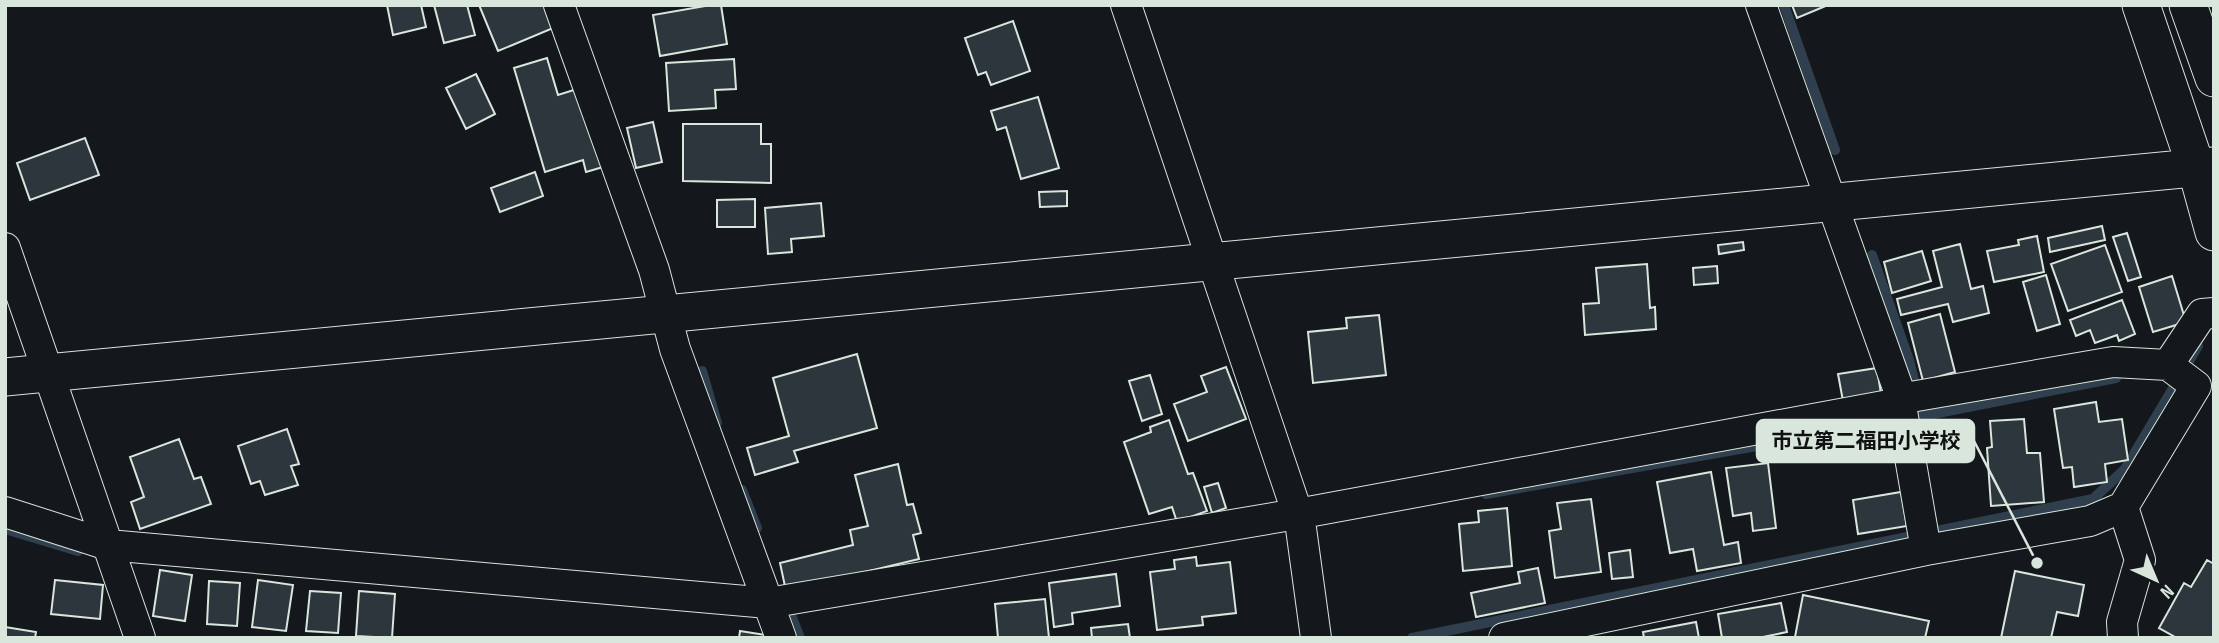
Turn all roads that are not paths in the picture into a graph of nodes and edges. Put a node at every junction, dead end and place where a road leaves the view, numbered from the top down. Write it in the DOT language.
graph roads {
  1 [pos="559,5"];
  2 [pos="1126,5"];
  3 [pos="1761,5"];
  4 [pos="2141,5"];
  5 [pos="2188,5"];
  6 [pos="2214,78"];
  7 [pos="2205,167"];
  8 [pos="1829,202"];
  9 [pos="2214,232"];
  10 [pos="5,248"];
  11 [pos="1215,261"];
  12 [pos="667,313"];
  13 [pos="2214,313"];
  14 [pos="2176,371"];
  15 [pos="48,372"];
  16 [pos="5,377"];
  17 [pos="1906,406"];
  18 [pos="2123,507"];
  19 [pos="5,512"];
  20 [pos="1300,524"];
  21 [pos="1924,537"];
  22 [pos="111,554"];
  23 [pos="773,618"];
  24 [pos="140,638"];
  25 [pos="1316,638"];
  26 [pos="1504,638"];
  27 [pos="2123,638"];
  1 -- 12 [label="street"];
  2 -- 11 [label="street"];
  3 -- 8 [label="street"];
  4 -- 7 [label="street"];
  5 -- 6 [label="street"];
  7 -- 8 [label="street"];
  7 -- 9 [label="street"];
  8 -- 11 [label="street"];
  8 -- 17 [label="street"];
  10 -- 15 [label="street"];
  11 -- 12 [label="street"];
  11 -- 20 [label="street"];
  12 -- 15 [label="street"];
  12 -- 23 [label="street"];
  13 -- 14 [label="street"];
  14 -- 17 [label="street"];
  14 -- 18 [label="street"];
  15 -- 16 [label="street"];
  15 -- 22 [label="street"];
  17 -- 20 [label="street"];
  17 -- 21 [label="street"];
  18 -- 21 [label="street"];
  18 -- 27 [label="street"];
  19 -- 22 [label="street"];
  20 -- 23 [label="street"];
  20 -- 25 [label="street"];
  21 -- 26 [label="street"];
  22 -- 23 [label="street"];
  22 -- 24 [label="street"];
}
